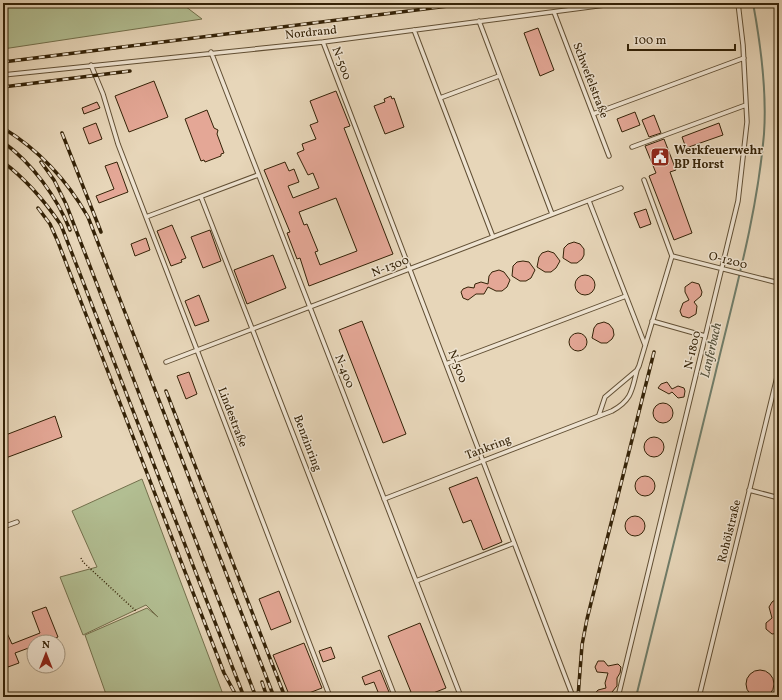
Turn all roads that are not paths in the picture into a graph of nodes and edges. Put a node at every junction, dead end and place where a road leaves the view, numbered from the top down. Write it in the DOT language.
graph roads {
  1 [pos="620,3"];
  2 [pos="738,3"];
  3 [pos="554,12"];
  4 [pos="479,22"];
  5 [pos="414,30"];
  6 [pos="323,42"];
  7 [pos="211,52"];
  8 [pos="744,58"];
  9 [pos="91,65"];
  10 [pos="3,75"];
  11 [pos="499,76"];
  12 [pos="440,98"];
  13 [pos="746,105"];
  14 [pos="593,114"];
  15 [pos="632,147"];
  16 [pos="609,156"];
  17 [pos="258,175"];
  18 [pos="644,180"];
  19 [pos="621,188"];
  20 [pos="201,197"];
  21 [pos="589,200"];
  22 [pos="552,214"];
  23 [pos="146,217"];
  24 [pos="493,237"];
  25 [pos="672,256"];
  26 [pos="410,268"];
  27 [pos="721,269"];
  28 [pos="779,283"];
  29 [pos="626,296"];
  30 [pos="310,308"];
  31 [pos="652,321"];
  32 [pos="253,329"];
  33 [pos="705,336"];
  34 [pos="645,345"];
  35 [pos="196,350"];
  36 [pos="166,362"];
  37 [pos="446,364"];
  38 [pos="779,369"];
  39 [pos="637,370"];
  40 [pos="599,415"];
  41 [pos="483,460"];
  42 [pos="749,490"];
  43 [pos="779,498"];
  44 [pos="384,499"];
  45 [pos="18,522"];
  46 [pos="3,527"];
  47 [pos="514,543"];
  48 [pos="416,581"];
  49 [pos="330,697"];
  50 [pos="394,697"];
  51 [pos="460,697"];
  52 [pos="573,697"];
  53 [pos="618,697"];
  54 [pos="699,697"];
  1 -- 3 [label="lane, Nordrand"];
  2 -- 8 [label="lane, N-1800"];
  3 -- 4 [label="lane, Nordrand"];
  3 -- 14 [label="lane, Schwefelstraße"];
  4 -- 5 [label="lane, Nordrand"];
  4 -- 11 [label="lane"];
  5 -- 6 [label="lane, Nordrand"];
  5 -- 12 [label="lane"];
  6 -- 7 [label="lane, Nordrand"];
  6 -- 26 [label="lane, N-500"];
  7 -- 9 [label="lane, Nordrand"];
  7 -- 17 [label="lane, N-400"];
  8 -- 13 [label="lane, N-1800"];
  8 -- 14 [label="lane"];
  9 -- 10 [label="lane, Nordrand"];
  9 -- 23 [label="lane, Lindestraße"];
  11 -- 12 [label="lane"];
  11 -- 22 [label="lane"];
  12 -- 24 [label="lane"];
  13 -- 15 [label="lane"];
  13 -- 27 [label="lane, N-1800"];
  14 -- 16 [label="lane, Schwefelstraße"];
  17 -- 20 [label="lane"];
  17 -- 30 [label="lane, N-400"];
  18 -- 25 [label="lane"];
  19 -- 21 [label="lane, N-1300"];
  20 -- 23 [label="lane"];
  20 -- 32 [label="lane, Benzinring"];
  21 -- 22 [label="lane, N-1300"];
  21 -- 29 [label="lane"];
  22 -- 24 [label="lane, N-1300"];
  23 -- 35 [label="lane, Lindestraße"];
  24 -- 26 [label="lane, N-1300"];
  25 -- 27 [label="lane, O-1200"];
  25 -- 31 [label="lane, Tankring"];
  26 -- 30 [label="lane, N-1300"];
  26 -- 37 [label="lane, N-500"];
  27 -- 28 [label="lane, O-1200"];
  27 -- 33 [label="lane, N-1800"];
  29 -- 34 [label="lane"];
  29 -- 37 [label="lane"];
  30 -- 32 [label="lane, N-1300"];
  30 -- 44 [label="lane, N-400"];
  31 -- 33 [label="lane"];
  31 -- 34 [label="lane, Tankring"];
  32 -- 35 [label="lane, N-1300"];
  32 -- 50 [label="lane, Benzinring"];
  33 -- 53 [label="lane, N-1800"];
  34 -- 39 [label="lane, Tankring"];
  35 -- 36 [label="lane, N-1300"];
  35 -- 49 [label="lane, Lindestraße"];
  37 -- 41 [label="lane, N-500"];
  38 -- 42 [label="lane, Rohölstraße"];
  39 -- 40 [label="lane"];
  39 -- 40 [label="lane, Tankring"];
  40 -- 41 [label="lane, Tankring"];
  41 -- 44 [label="lane, Tankring"];
  41 -- 47 [label="lane, N-500"];
  42 -- 43 [label="lane"];
  42 -- 54 [label="lane, Rohölstraße"];
  44 -- 48 [label="lane, N-400"];
  45 -- 46 [label="lane"];
  47 -- 48 [label="lane"];
  47 -- 52 [label="lane, N-500"];
  48 -- 51 [label="lane, N-400"];
}
